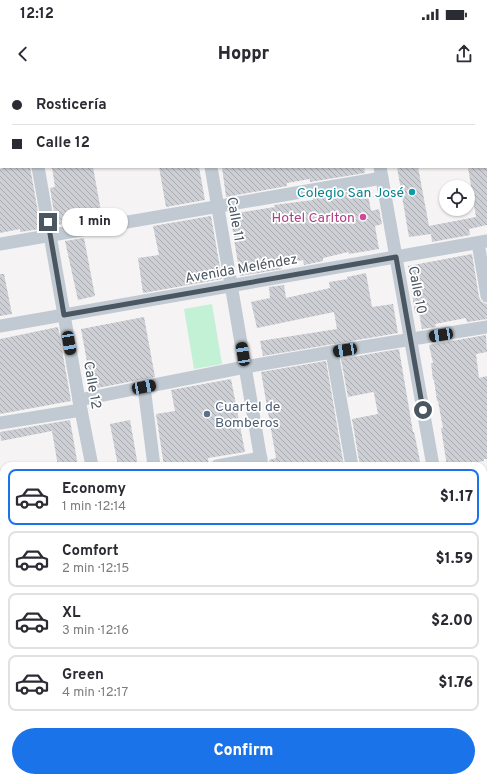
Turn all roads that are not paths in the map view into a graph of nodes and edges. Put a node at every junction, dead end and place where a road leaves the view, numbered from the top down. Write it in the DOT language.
graph roads {
  1 [pos="38,168"];
  2 [pos="211,168"];
  3 [pos="381,173"];
  4 [pos="218,206"];
  5 [pos="50,236"];
  6 [pos="482,242"];
  7 [pos="0,244"];
  8 [pos="396,257"];
  9 [pos="231,286"];
  10 [pos="487,296"];
  11 [pos="64,315"];
  12 [pos="0,326"];
  13 [pos="487,327"];
  14 [pos="411,339"];
  15 [pos="332,352"];
  16 [pos="245,367"];
  17 [pos="144,387"];
  18 [pos="80,405"];
  19 [pos="0,423"];
  20 [pos="91,462"];
  21 [pos="153,462"];
  22 [pos="262,462"];
  23 [pos="351,462"];
  24 [pos="432,462"];
  1 -- 5 [label="street, Calle 12"];
  2 -- 4 [label="street, Calle 11"];
  3 -- 4 [label="street"];
  3 -- 8 [label="street, Calle 10"];
  4 -- 5 [label="street"];
  4 -- 9 [label="street, Calle 11"];
  5 -- 7 [label="street"];
  5 -- 11 [label="street, Calle 12"];
  6 -- 8 [label="street, Avenida Meléndez"];
  6 -- 10 [label="street"];
  8 -- 9 [label="street, Avenida Meléndez"];
  8 -- 14 [label="street, Calle 10"];
  9 -- 11 [label="street, Avenida Meléndez"];
  9 -- 16 [label="street, Calle 11"];
  11 -- 12 [label="street, Avenida Meléndez"];
  11 -- 18 [label="street, Calle 12"];
  13 -- 14 [label="street"];
  14 -- 15 [label="street"];
  14 -- 24 [label="street, Calle 10"];
  15 -- 16 [label="street"];
  15 -- 23 [label="street"];
  16 -- 17 [label="street"];
  16 -- 22 [label="street, Calle 11"];
  17 -- 18 [label="street"];
  17 -- 21 [label="street"];
  18 -- 19 [label="street"];
  18 -- 20 [label="street, Calle 12"];
}
